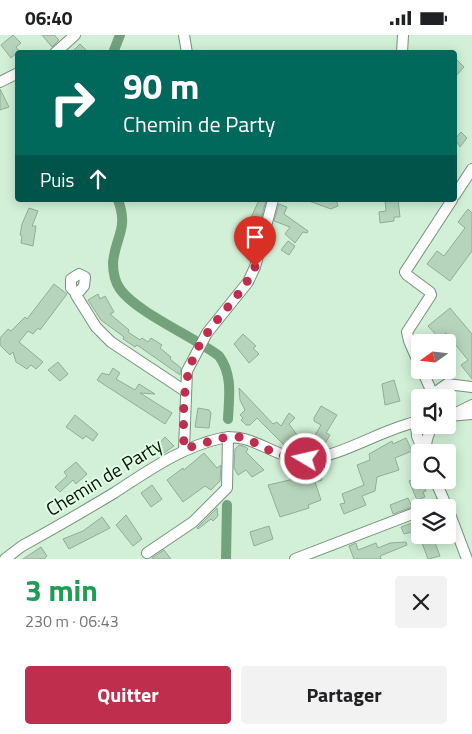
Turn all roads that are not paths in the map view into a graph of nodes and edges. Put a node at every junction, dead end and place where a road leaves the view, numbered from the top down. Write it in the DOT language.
graph roads {
  1 [pos="75,35"];
  2 [pos="184,35"];
  3 [pos="403,35"];
  4 [pos="58,50"];
  5 [pos="186,50"];
  6 [pos="402,50"];
  7 [pos="15,74"];
  8 [pos="0,82"];
  9 [pos="472,169"];
  10 [pos="457,192"];
  11 [pos="272,202"];
  12 [pos="451,202"];
  13 [pos="77,294"];
  14 [pos="411,346"];
  15 [pos="472,387"];
  16 [pos="441,389"];
  17 [pos="185,391"];
  18 [pos="472,405"];
  19 [pos="456,413"];
  20 [pos="472,415"];
  21 [pos="456,416"];
  22 [pos="411,423"];
  23 [pos="225,438"];
  24 [pos="184,449"];
  25 [pos="411,514"];
  26 [pos="456,531"];
  27 [pos="147,553"];
  28 [pos="5,559"];
  29 [pos="295,559"];
  30 [pos="467,559"];
  1 -- 4 [label="street"];
  2 -- 5 [label="street"];
  3 -- 6 [label="street"];
  7 -- 8 [label="street"];
  9 -- 10 [label="street"];
  11 -- 17 [label="street, Chemin de Party"];
  12 -- 14 [label="street"];
  13 -- 17 [label="street"];
  15 -- 16 [label="street"];
  17 -- 24 [label="street, Chemin de Party"];
  18 -- 19 [label="street"];
  20 -- 21 [label="street"];
  22 -- 23 [label="street"];
  23 -- 24 [label="street"];
  23 -- 27 [label="street"];
  24 -- 28 [label="street, Chemin de Party"];
  25 -- 29 [label="street"];
  26 -- 30 [label="street"];
}
